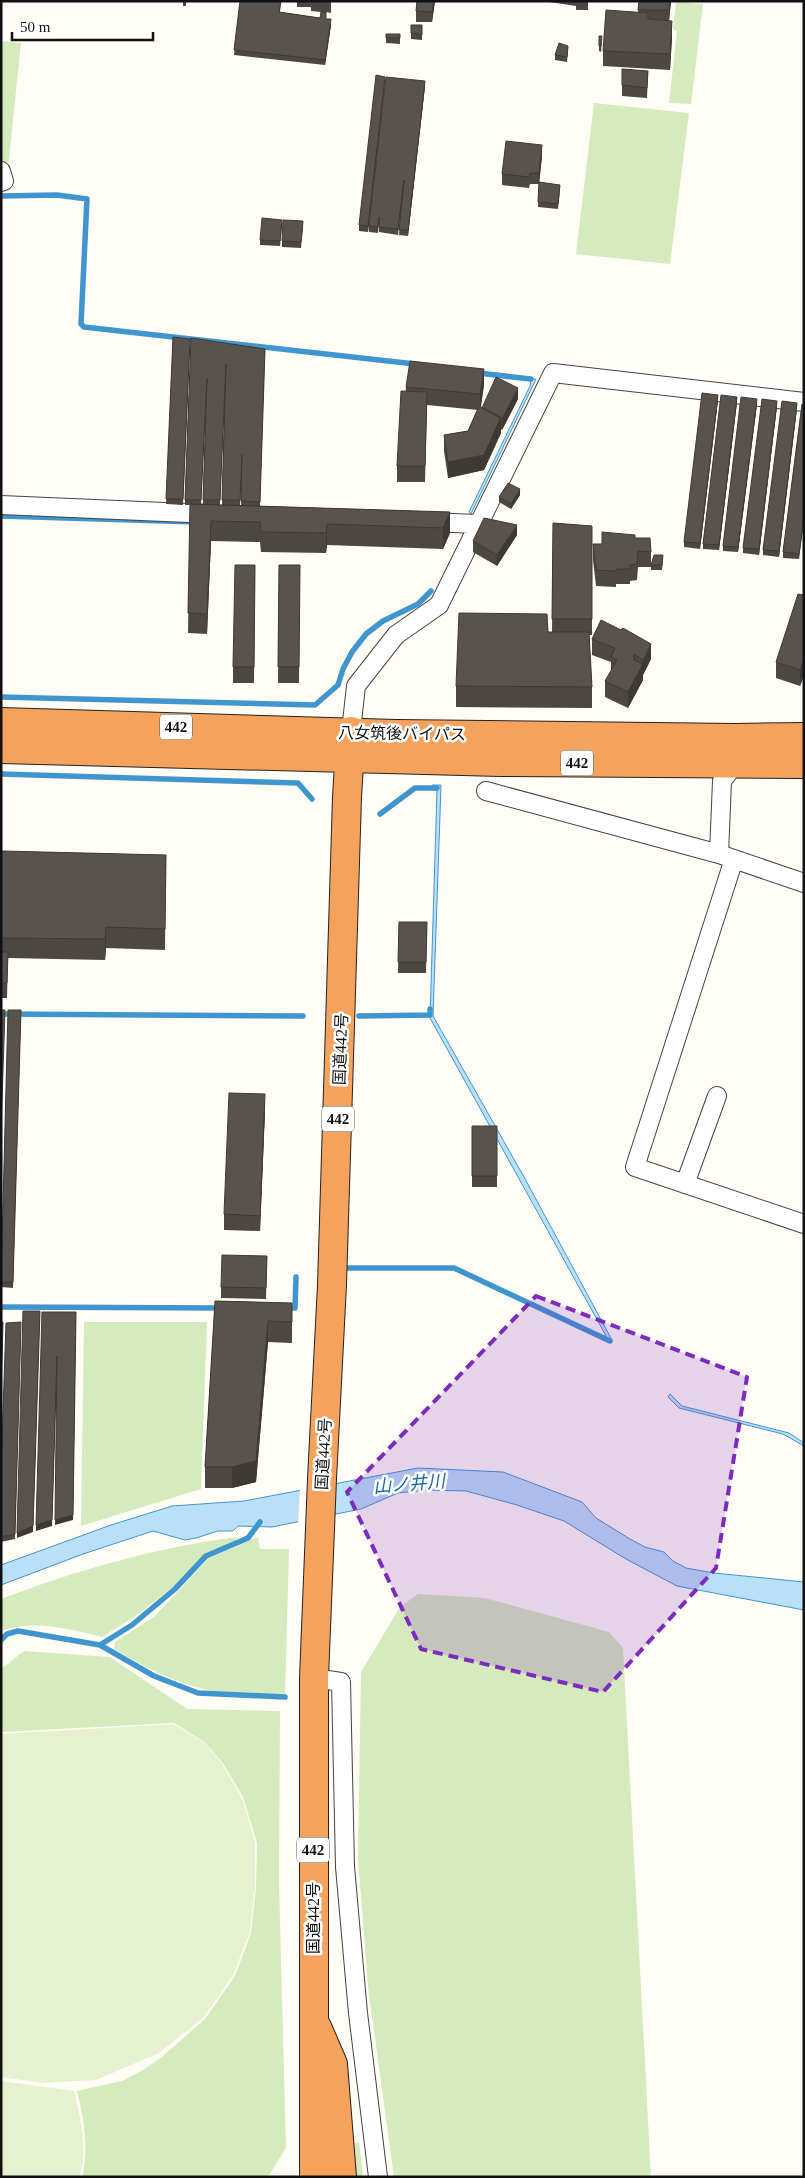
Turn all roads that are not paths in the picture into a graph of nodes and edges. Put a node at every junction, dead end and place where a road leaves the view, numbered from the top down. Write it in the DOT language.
graph roads {
  1 [pos="1,171"];
  2 [pos="1,182"];
  3 [pos="804,402"];
  4 [pos="1,505"];
  5 [pos="229,514"];
  6 [pos="408,521"];
  7 [pos="477,524"];
  8 [pos="1,722"];
  9 [pos="352,731"];
  10 [pos="804,737"];
  11 [pos="735,738"];
  12 [pos="1,749"];
  13 [pos="350,759"];
  14 [pos="804,764"];
  15 [pos="734,765"];
  16 [pos="486,791"];
  17 [pos="727,857"];
  18 [pos="804,883"];
  19 [pos="717,1096"];
  20 [pos="685,1184"];
  21 [pos="804,1224"];
  22 [pos="314,1678"];
  23 [pos="313,2016"];
  24 [pos="314,2177"];
  25 [pos="342,2177"];
  26 [pos="378,2177"];
  1 -- 2 [label="street"];
  3 -- 7 [label="street"];
  4 -- 5 [label="street"];
  6 -- 7 [label="street"];
  7 -- 9 [label="street"];
  8 -- 9 [label="highway, 八女筑後バイパス / 442"];
  9 -- 11 [label="highway, 八女筑後バイパス / 442"];
  9 -- 13 [label="highway, 国道442号 / 442"];
  10 -- 11 [label="highway, 八女筑後バイパス / 442"];
  11 -- 15 [label="street"];
  12 -- 13 [label="highway, 八女筑後バイパス / 442"];
  13 -- 15 [label="highway, 八女筑後バイパス / 442"];
  13 -- 22 [label="highway, 国道442号 / 442"];
  14 -- 15 [label="highway, 八女筑後バイパス / 442"];
  15 -- 17 [label="street"];
  16 -- 17 [label="street"];
  17 -- 18 [label="street"];
  17 -- 20 [label="street"];
  19 -- 20 [label="street"];
  20 -- 21 [label="street"];
  22 -- 23 [label="highway, 国道442号 / 442"];
  22 -- 26 [label="street"];
  23 -- 24 [label="highway, 国道442号 / 442"];
  23 -- 25 [label="highway"];
}
